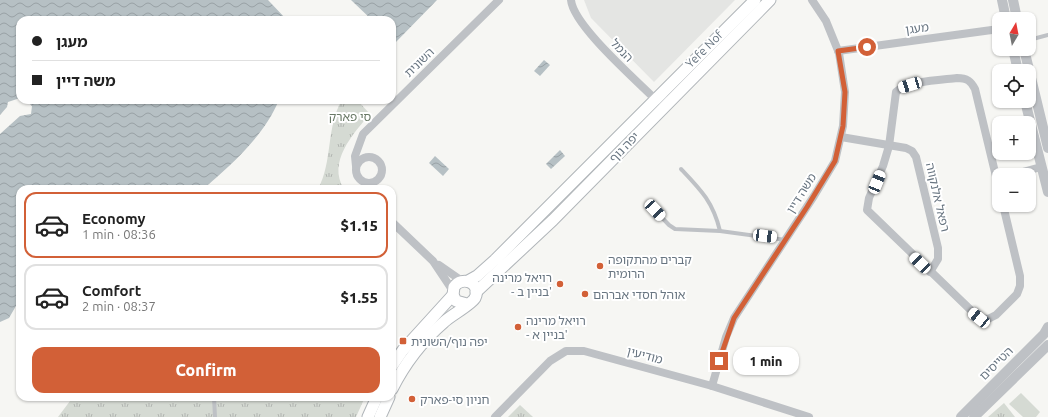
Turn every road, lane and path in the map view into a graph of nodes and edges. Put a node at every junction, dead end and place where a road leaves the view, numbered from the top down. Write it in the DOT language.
graph roads {
  1 [pos="499,0"];
  2 [pos="571,0"];
  3 [pos="755,0"];
  4 [pos="770,0"];
  5 [pos="812,0"];
  6 [pos="1002,0"];
  7 [pos="1013,0"];
  8 [pos="1005,12"];
  9 [pos="1016,12"];
  10 [pos="992,30"];
  11 [pos="1048,35"];
  12 [pos="1036,38"];
  13 [pos="838,51"];
  14 [pos="1026,56"];
  15 [pos="655,99"];
  16 [pos="670,100"];
  17 [pos="396,101"];
  18 [pos="393,104"];
  19 [pos="1027,108"];
  20 [pos="1045,122"];
  21 [pos="840,136"];
  22 [pos="889,146"];
  23 [pos="1048,148"];
  24 [pos="356,166"];
  25 [pos="1041,167"];
  26 [pos="995,168"];
  27 [pos="1036,168"];
  28 [pos="681,169"];
  29 [pos="367,185"];
  30 [pos="369,185"];
  31 [pos="1048,192"];
  32 [pos="648,203"];
  33 [pos="1005,212"];
  34 [pos="396,226"];
  35 [pos="720,231"];
  36 [pos="786,240"];
  37 [pos="433,261"];
  38 [pos="930,272"];
  39 [pos="465,281"];
  40 [pos="476,292"];
  41 [pos="453,293"];
  42 [pos="467,304"];
  43 [pos="1048,327"];
  44 [pos="1048,345"];
  45 [pos="396,360"];
  46 [pos="396,382"];
  47 [pos="712,386"];
  48 [pos="214,401"];
  49 [pos="375,401"];
  50 [pos="386,401"];
  51 [pos="215,417"];
  52 [pos="368,417"];
  53 [pos="380,417"];
  54 [pos="496,417"];
  55 [pos="809,417"];
  56 [pos="961,417"];
  57 [pos="974,417"];
  1 -- 17 [label="street, השונית"];
  2 -- 15 [label="street, הנמל"];
  3 -- 15 [label="main road, Yefe Nof"];
  4 -- 16 [label="main road, יפה נוף"];
  5 -- 13 [label="street, משה דיין"];
  6 -- 8 [label="street"];
  7 -- 9 [label="street"];
  10 -- 13 [label="street, מעגן"];
  11 -- 12 [label="lane"];
  13 -- 21 [label="street, משה דיין"];
  14 -- 20 [label="street"];
  15 -- 16 [label="street"];
  15 -- 39 [label="main road, יפה נוף"];
  16 -- 40 [label="main road, יפה נוף"];
  18 -- 24 [label="street, השונית"];
  19 -- 25 [label="street"];
  20 -- 23 [label="street"];
  21 -- 22 [label="street, רפאל אלנקווה"];
  21 -- 36 [label="street, משה דיין"];
  22 -- 26 [label="street"];
  22 -- 38 [label="street, רפאל אלנקווה"];
  22 -- 38 [label="street"];
  24 -- 29 [label="street"];
  24 -- 30 [label="street"];
  25 -- 27 [label="street"];
  25 -- 31 [label="street"];
  28 -- 35 [label="lane"];
  32 -- 35 [label="lane"];
  33 -- 38 [label="street"];
  34 -- 37 [label="street"];
  35 -- 36 [label="lane"];
  36 -- 47 [label="street, משה דיין"];
  37 -- 39 [label="street"];
  37 -- 41 [label="street"];
  39 -- 40 [label="main road"];
  39 -- 41 [label="main road"];
  40 -- 42 [label="main road"];
  41 -- 42 [label="main road"];
  41 -- 45 [label="main road"];
  42 -- 46 [label="main road"];
  43 -- 56 [label="street, הטייסים"];
  44 -- 57 [label="street, הטייסים"];
  47 -- 54 [label="street, מודיעין"];
  47 -- 55 [label="street, מודיעין"];
  48 -- 51 [label="lane"];
  49 -- 52 [label="main road"];
  50 -- 53 [label="main road"];
}
